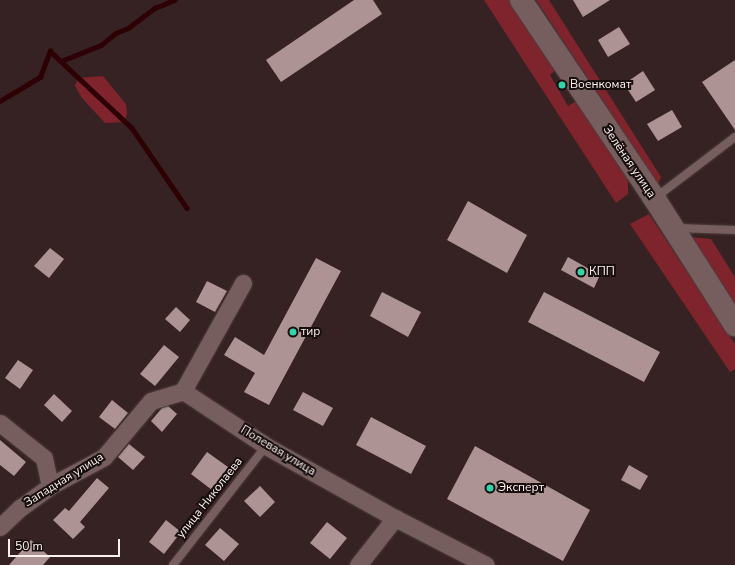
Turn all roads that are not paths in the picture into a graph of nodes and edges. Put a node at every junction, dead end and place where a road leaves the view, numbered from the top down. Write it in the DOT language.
graph roads {
  1 [pos="521,0"];
  2 [pos="735,137"];
  3 [pos="654,198"];
  4 [pos="674,228"];
  5 [pos="735,230"];
  6 [pos="243,283"];
  7 [pos="735,325"];
  8 [pos="183,391"];
  9 [pos="0,423"];
  10 [pos="266,446"];
  11 [pos="50,486"];
  12 [pos="394,518"];
  13 [pos="0,527"];
  14 [pos="172,565"];
  15 [pos="358,565"];
  16 [pos="486,565"];
  1 -- 3 [label="main road, Зелёная улица"];
  2 -- 3 [label="lane"];
  3 -- 4 [label="main road, Зелёная улица"];
  4 -- 5 [label="lane"];
  4 -- 7 [label="main road, Зелёная улица"];
  6 -- 8 [label="street"];
  8 -- 10 [label="street, Полевая улица"];
  8 -- 11 [label="street, Западная улица"];
  9 -- 11 [label="street"];
  10 -- 12 [label="street, Полевая улица"];
  10 -- 14 [label="lane, улица Николаева"];
  11 -- 13 [label="street, Западная улица"];
  12 -- 15 [label="street"];
  12 -- 16 [label="street, Полевая улица"];
}
